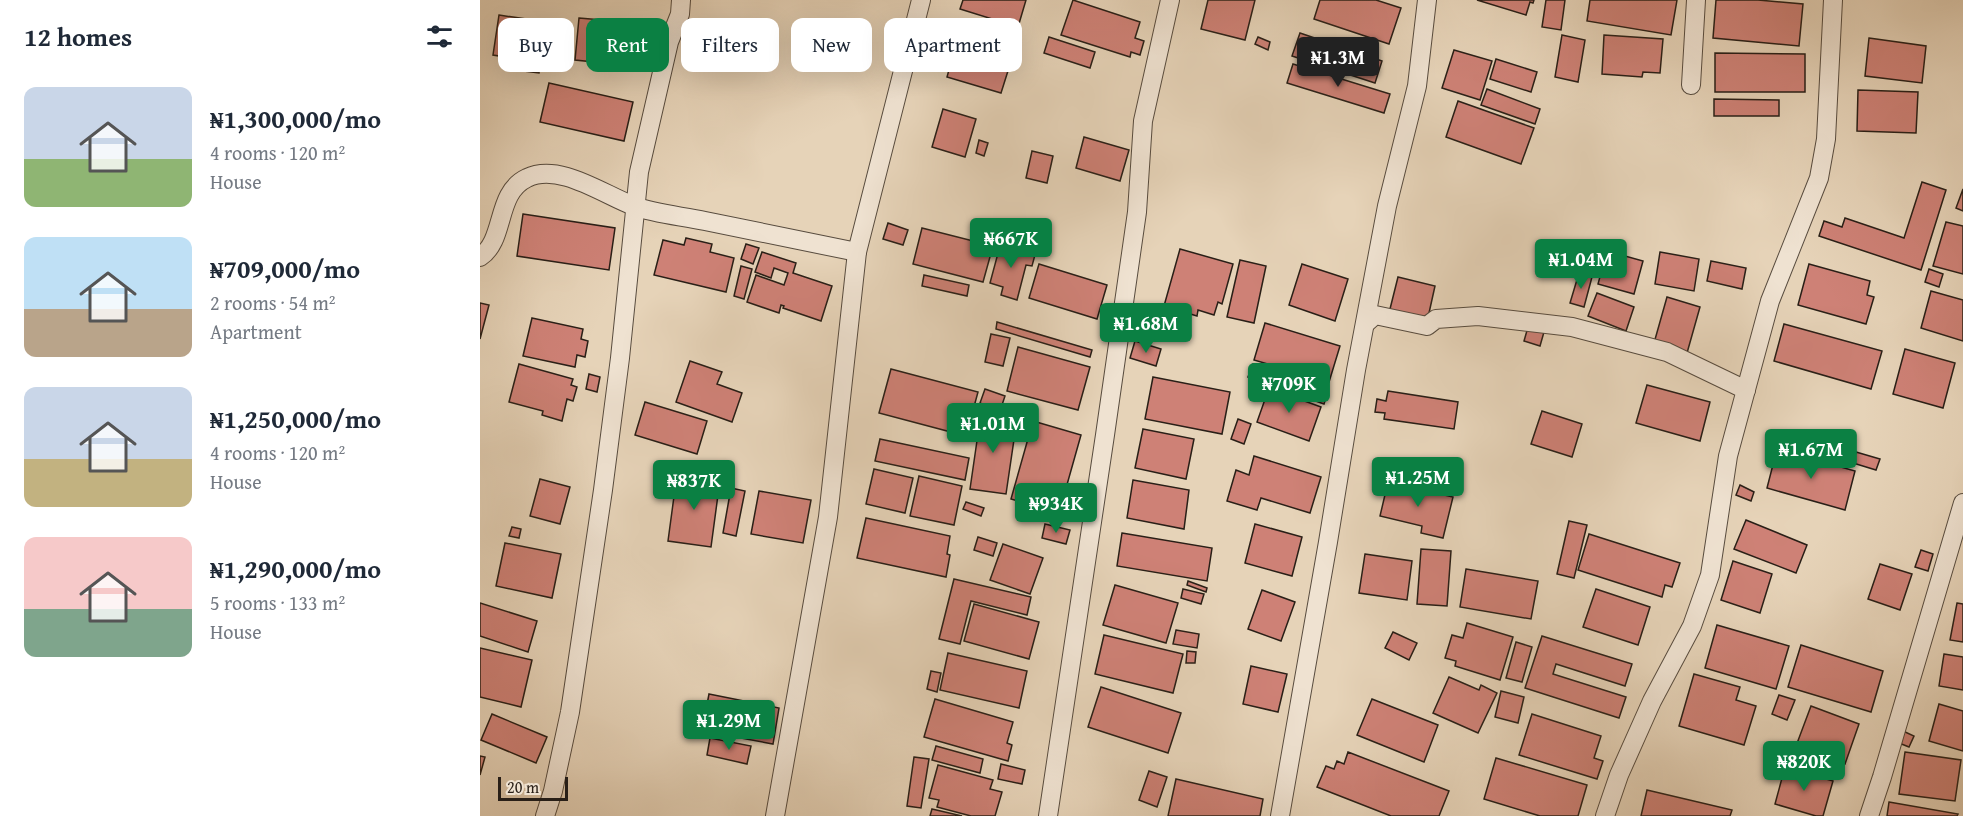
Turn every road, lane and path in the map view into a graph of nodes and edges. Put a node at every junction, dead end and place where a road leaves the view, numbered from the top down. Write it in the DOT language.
graph roads {
  1 [pos="681,0"];
  2 [pos="921,0"];
  3 [pos="1170,0"];
  4 [pos="1427,0"];
  5 [pos="1696,0"];
  6 [pos="1833,0"];
  7 [pos="1691,85"];
  8 [pos="636,207"];
  9 [pos="857,252"];
  10 [pos="480,257"];
  11 [pos="1366,323"];
  12 [pos="1746,390"];
  13 [pos="1963,503"];
  14 [pos="545,816"];
  15 [pos="775,816"];
  16 [pos="1048,816"];
  17 [pos="1280,816"];
  18 [pos="1605,816"];
  19 [pos="1869,816"];
  1 -- 8 [label="street"];
  2 -- 9 [label="street"];
  3 -- 16 [label="street"];
  4 -- 11 [label="street"];
  5 -- 7 [label="street"];
  6 -- 12 [label="street"];
  8 -- 9 [label="street"];
  8 -- 10 [label="street"];
  8 -- 14 [label="street"];
  9 -- 15 [label="street"];
  11 -- 12 [label="street"];
  11 -- 17 [label="street"];
  12 -- 18 [label="street"];
  13 -- 19 [label="street"];
}
